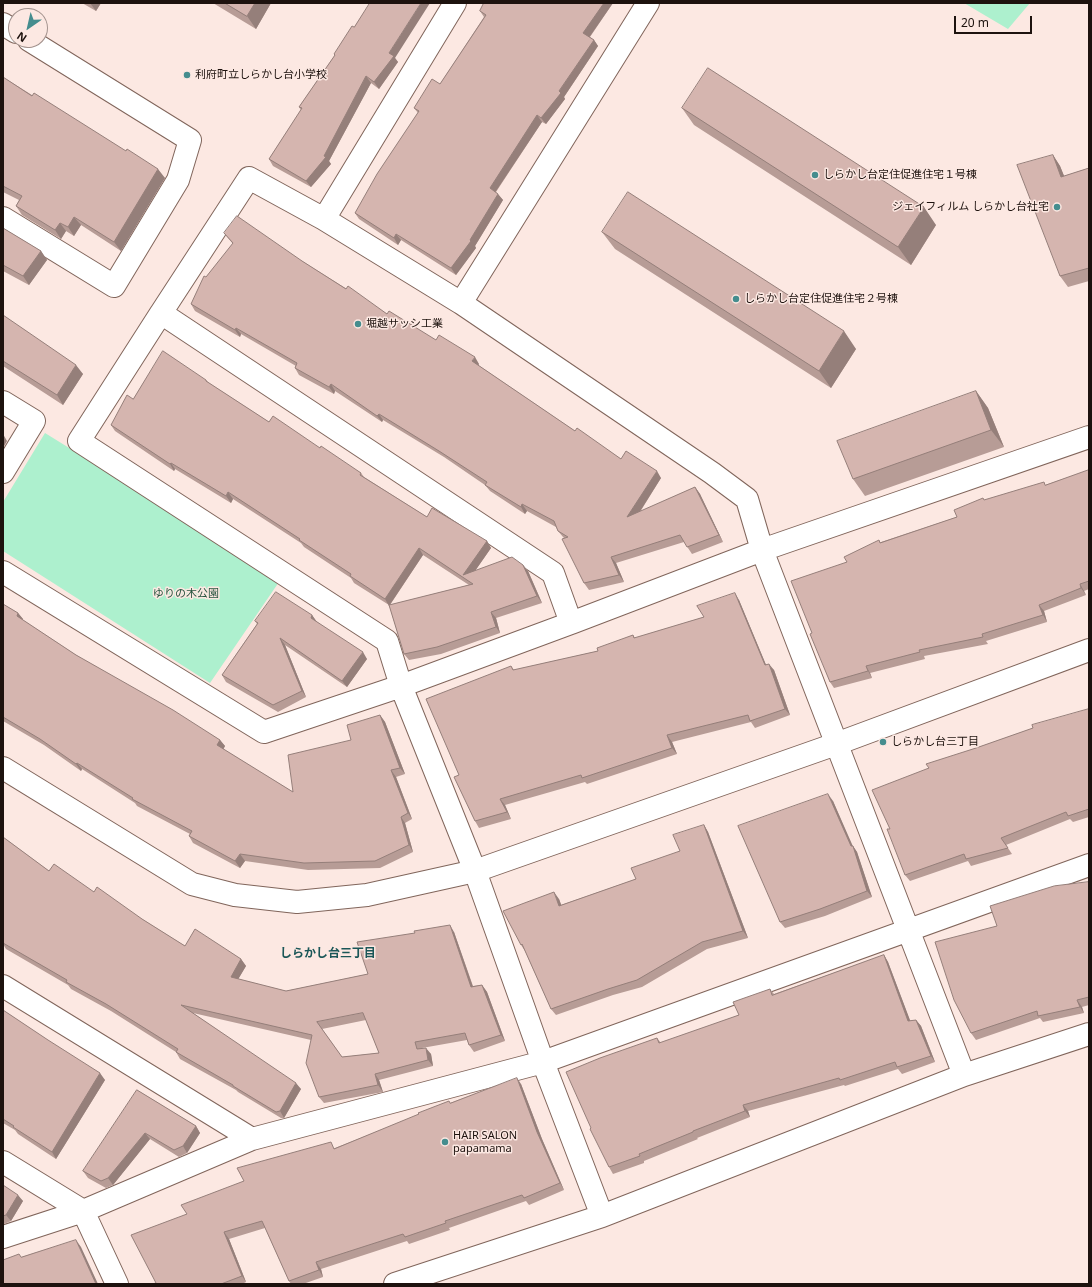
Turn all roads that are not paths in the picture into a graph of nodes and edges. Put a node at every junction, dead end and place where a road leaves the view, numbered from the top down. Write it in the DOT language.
graph roads {
  1 [pos="455,3"];
  2 [pos="648,3"];
  3 [pos="42,48"];
  4 [pos="3,218"];
  5 [pos="324,219"];
  6 [pos="461,303"];
  7 [pos="160,313"];
  8 [pos="3,402"];
  9 [pos="1089,437"];
  10 [pos="3,472"];
  11 [pos="762,550"];
  12 [pos="3,572"];
  13 [pos="571,623"];
  14 [pos="1089,650"];
  15 [pos="401,686"];
  16 [pos="836,744"];
  17 [pos="3,768"];
  18 [pos="1089,865"];
  19 [pos="475,871"];
  20 [pos="909,929"];
  21 [pos="3,986"];
  22 [pos="1089,1034"];
  23 [pos="543,1062"];
  24 [pos="964,1075"];
  25 [pos="252,1139"];
  26 [pos="3,1162"];
  27 [pos="83,1211"];
  28 [pos="602,1216"];
  29 [pos="3,1237"];
  30 [pos="117,1284"];
  31 [pos="395,1284"];
  1 -- 5 [label="street"];
  2 -- 6 [label="street"];
  3 -- 4 [label="street"];
  5 -- 6 [label="street"];
  5 -- 7 [label="street"];
  6 -- 11 [label="street"];
  7 -- 13 [label="street"];
  7 -- 15 [label="street"];
  8 -- 10 [label="street"];
  9 -- 11 [label="street"];
  11 -- 13 [label="street"];
  11 -- 16 [label="street"];
  12 -- 15 [label="street"];
  13 -- 15 [label="street"];
  14 -- 16 [label="street"];
  15 -- 19 [label="street"];
  16 -- 19 [label="street"];
  16 -- 20 [label="street"];
  17 -- 19 [label="street"];
  18 -- 20 [label="street"];
  19 -- 23 [label="street"];
  20 -- 23 [label="street"];
  20 -- 24 [label="street"];
  21 -- 25 [label="street"];
  22 -- 24 [label="street"];
  23 -- 25 [label="street"];
  23 -- 28 [label="street"];
  24 -- 28 [label="street"];
  25 -- 27 [label="street"];
  26 -- 27 [label="street"];
  27 -- 29 [label="street"];
  27 -- 30 [label="street"];
  28 -- 31 [label="street"];
}
